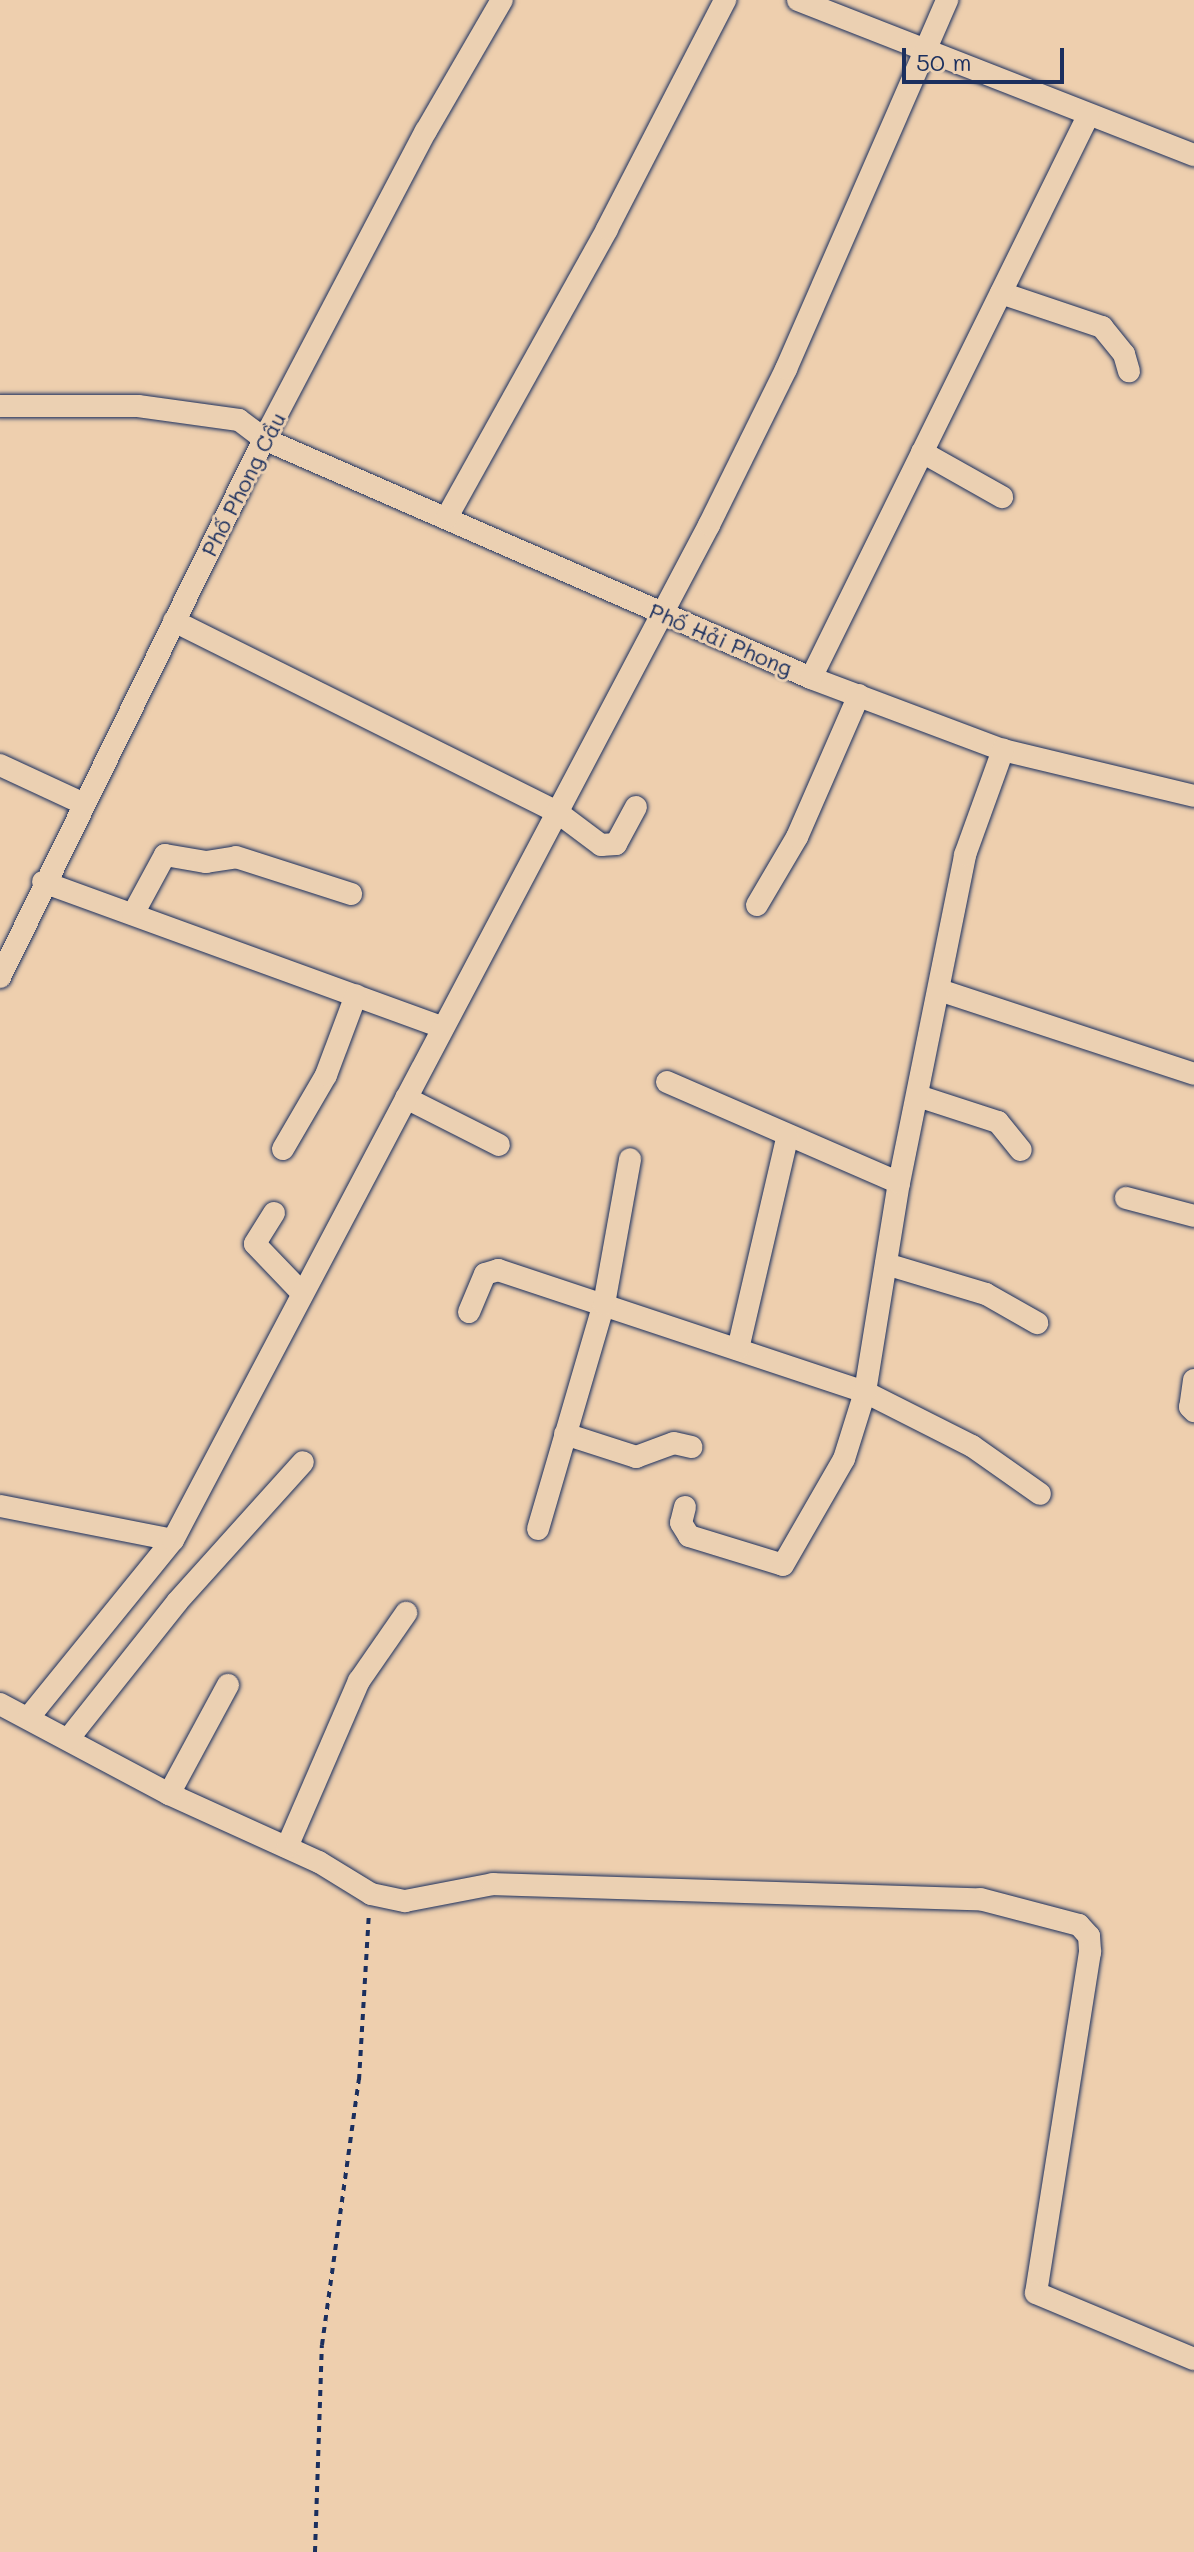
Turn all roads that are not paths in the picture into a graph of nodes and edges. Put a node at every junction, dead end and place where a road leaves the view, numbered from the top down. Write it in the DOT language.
graph roads {
  1 [pos="502,0"];
  2 [pos="725,0"];
  3 [pos="798,0"];
  4 [pos="947,0"];
  5 [pos="922,50"];
  6 [pos="1088,116"];
  7 [pos="1194,155"];
  8 [pos="1001,293"];
  9 [pos="1129,371"];
  10 [pos="0,406"];
  11 [pos="264,439"];
  12 [pos="922,452"];
  13 [pos="1002,497"];
  14 [pos="447,517"];
  15 [pos="660,613"];
  16 [pos="174,621"];
  17 [pos="811,678"];
  18 [pos="859,695"];
  19 [pos="996,747"];
  20 [pos="0,765"];
  21 [pos="1194,796"];
  22 [pos="82,803"];
  23 [pos="636,807"];
  24 [pos="557,812"];
  25 [pos="43,882"];
  26 [pos="351,894"];
  27 [pos="757,905"];
  28 [pos="133,914"];
  29 [pos="0,977"];
  30 [pos="939,990"];
  31 [pos="356,995"];
  32 [pos="441,1027"];
  33 [pos="1194,1074"];
  34 [pos="667,1082"];
  35 [pos="918,1096"];
  36 [pos="406,1098"];
  37 [pos="787,1138"];
  38 [pos="499,1145"];
  39 [pos="283,1149"];
  40 [pos="1021,1150"];
  41 [pos="630,1159"];
  42 [pos="899,1183"];
  43 [pos="1126,1198"];
  44 [pos="274,1213"];
  45 [pos="1194,1216"];
  46 [pos="886,1264"];
  47 [pos="301,1292"];
  48 [pos="604,1304"];
  49 [pos="469,1312"];
  50 [pos="1037,1323"];
  51 [pos="738,1349"];
  52 [pos="1194,1380"];
  53 [pos="865,1392"];
  54 [pos="1194,1411"];
  55 [pos="565,1434"];
  56 [pos="692,1447"];
  57 [pos="303,1462"];
  58 [pos="1040,1494"];
  59 [pos="0,1506"];
  60 [pos="685,1507"];
  61 [pos="538,1529"];
  62 [pos="173,1540"];
  63 [pos="406,1613"];
  64 [pos="228,1685"];
  65 [pos="0,1704"];
  66 [pos="49,1728"];
  67 [pos="169,1794"];
  68 [pos="287,1847"];
  69 [pos="1194,2359"];
  1 -- 11 [label="street, Phố Phong Cầu"];
  2 -- 14 [label="street"];
  3 -- 5 [label="street"];
  4 -- 5 [label="street"];
  5 -- 6 [label="street"];
  5 -- 15 [label="street"];
  6 -- 7 [label="street"];
  6 -- 8 [label="street"];
  8 -- 9 [label="street"];
  8 -- 12 [label="street"];
  10 -- 11 [label="street, Phố Hải Phong"];
  11 -- 14 [label="street, Phố Hải Phong"];
  11 -- 16 [label="street, Phố Phong Cầu"];
  12 -- 13 [label="street"];
  12 -- 17 [label="street"];
  14 -- 15 [label="street, Phố Hải Phong"];
  15 -- 17 [label="street, Phố Hải Phong"];
  15 -- 24 [label="street"];
  16 -- 22 [label="street, Phố Phong Cầu"];
  16 -- 24 [label="street"];
  17 -- 18 [label="street, Phố Hải Phong"];
  18 -- 19 [label="street, Phố Hải Phong"];
  18 -- 27 [label="street"];
  19 -- 21 [label="street, Phố Hải Phong"];
  19 -- 30 [label="street"];
  20 -- 22 [label="street"];
  22 -- 25 [label="street, Phố Phong Cầu"];
  23 -- 24 [label="street"];
  24 -- 32 [label="street"];
  25 -- 28 [label="street"];
  25 -- 29 [label="street, Phố Phong Cầu"];
  26 -- 28 [label="street"];
  28 -- 31 [label="street"];
  30 -- 33 [label="street"];
  30 -- 35 [label="street"];
  31 -- 32 [label="street"];
  31 -- 39 [label="street"];
  32 -- 36 [label="street"];
  34 -- 37 [label="street"];
  35 -- 40 [label="street"];
  35 -- 42 [label="street"];
  36 -- 38 [label="street"];
  36 -- 47 [label="street"];
  37 -- 42 [label="street"];
  37 -- 51 [label="street"];
  41 -- 48 [label="street"];
  42 -- 46 [label="street"];
  43 -- 45 [label="street"];
  44 -- 47 [label="street"];
  46 -- 50 [label="street"];
  46 -- 53 [label="street"];
  47 -- 62 [label="street"];
  48 -- 49 [label="street"];
  48 -- 51 [label="street"];
  48 -- 55 [label="street"];
  51 -- 53 [label="street"];
  52 -- 54 [label="street"];
  53 -- 58 [label="street"];
  53 -- 60 [label="street"];
  55 -- 56 [label="street"];
  55 -- 61 [label="street"];
  57 -- 66 [label="street"];
  59 -- 62 [label="street"];
  62 -- 66 [label="street"];
  63 -- 68 [label="street"];
  64 -- 67 [label="street"];
  65 -- 66 [label="street"];
  66 -- 67 [label="street"];
  67 -- 68 [label="street"];
  68 -- 69 [label="street"];
}
